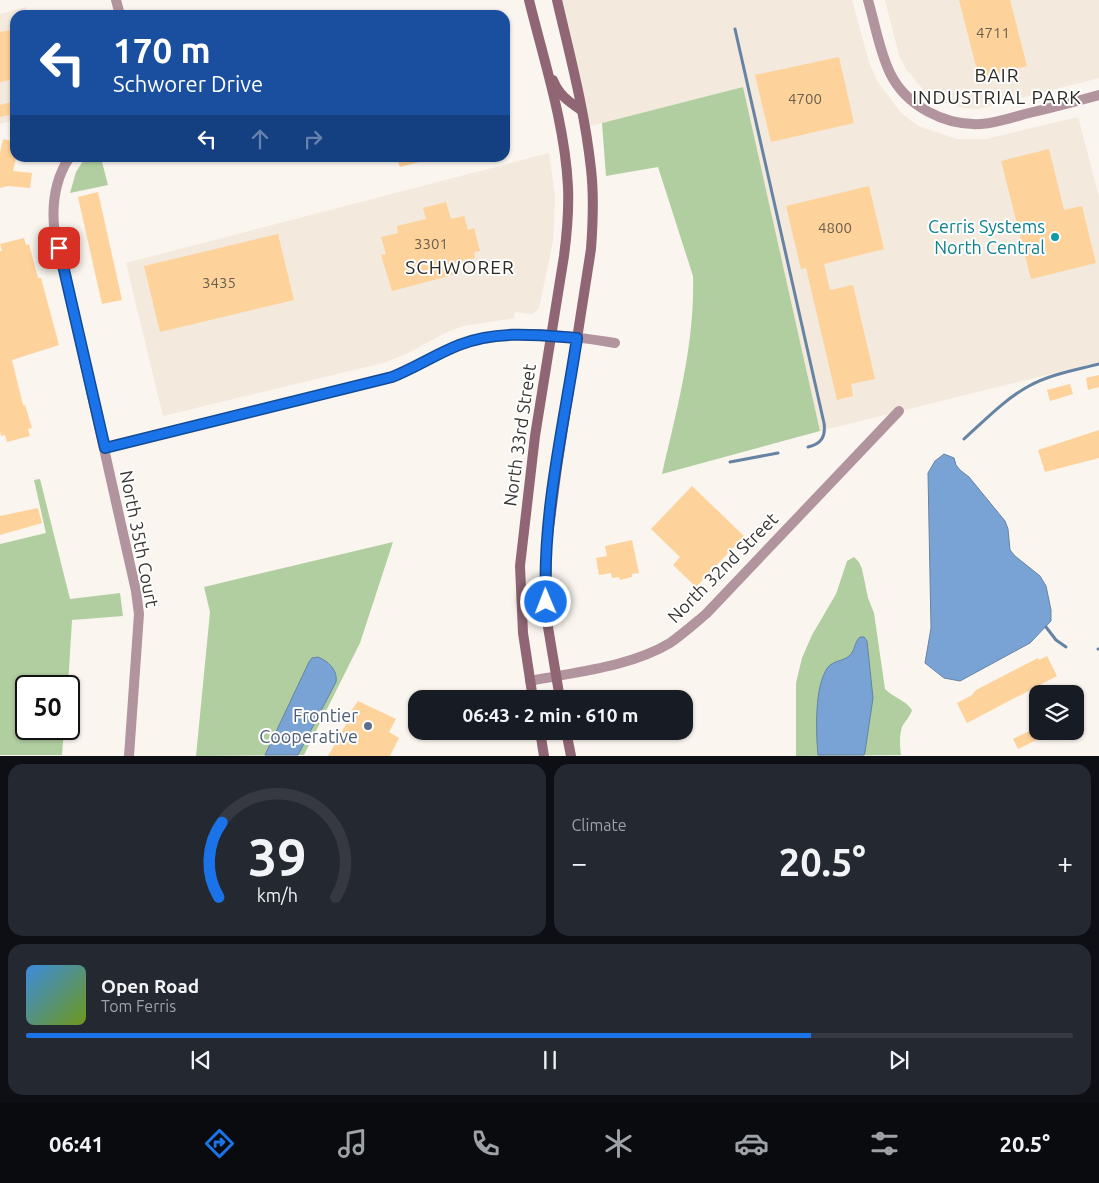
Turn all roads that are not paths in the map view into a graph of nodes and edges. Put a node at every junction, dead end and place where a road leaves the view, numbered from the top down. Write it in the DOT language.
graph roads {
  1 [pos="530,0"];
  2 [pos="557,0"];
  3 [pos="868,0"];
  4 [pos="545,64"];
  5 [pos="1099,95"];
  6 [pos="581,110"];
  7 [pos="68,162"];
  8 [pos="550,336"];
  9 [pos="577,338"];
  10 [pos="615,343"];
  11 [pos="899,411"];
  12 [pos="105,448"];
  13 [pos="555,676"];
  14 [pos="530,681"];
  15 [pos="532,690"];
  16 [pos="558,690"];
  17 [pos="541,740"];
  18 [pos="568,740"];
  19 [pos="129,756"];
  20 [pos="544,756"];
  21 [pos="571,756"];
  1 -- 4 [label="main road, North 33rd Street"];
  2 -- 6 [label="main road"];
  3 -- 5 [label="street"];
  4 -- 6 [label="main road"];
  4 -- 8 [label="main road, North 33rd Street"];
  6 -- 9 [label="main road"];
  7 -- 12 [label="street, North 35th Court"];
  8 -- 9 [label="street"];
  8 -- 12 [label="street"];
  8 -- 14 [label="main road, North 33rd Street"];
  9 -- 10 [label="street"];
  9 -- 13 [label="main road"];
  11 -- 13 [label="street, North 32nd Street"];
  12 -- 19 [label="street, North 35th Court"];
  13 -- 14 [label="street, North 32nd Street"];
  13 -- 16 [label="main road"];
  14 -- 15 [label="main road, North 33rd Street"];
  17 -- 20 [label="main road"];
  18 -- 21 [label="main road"];
}
